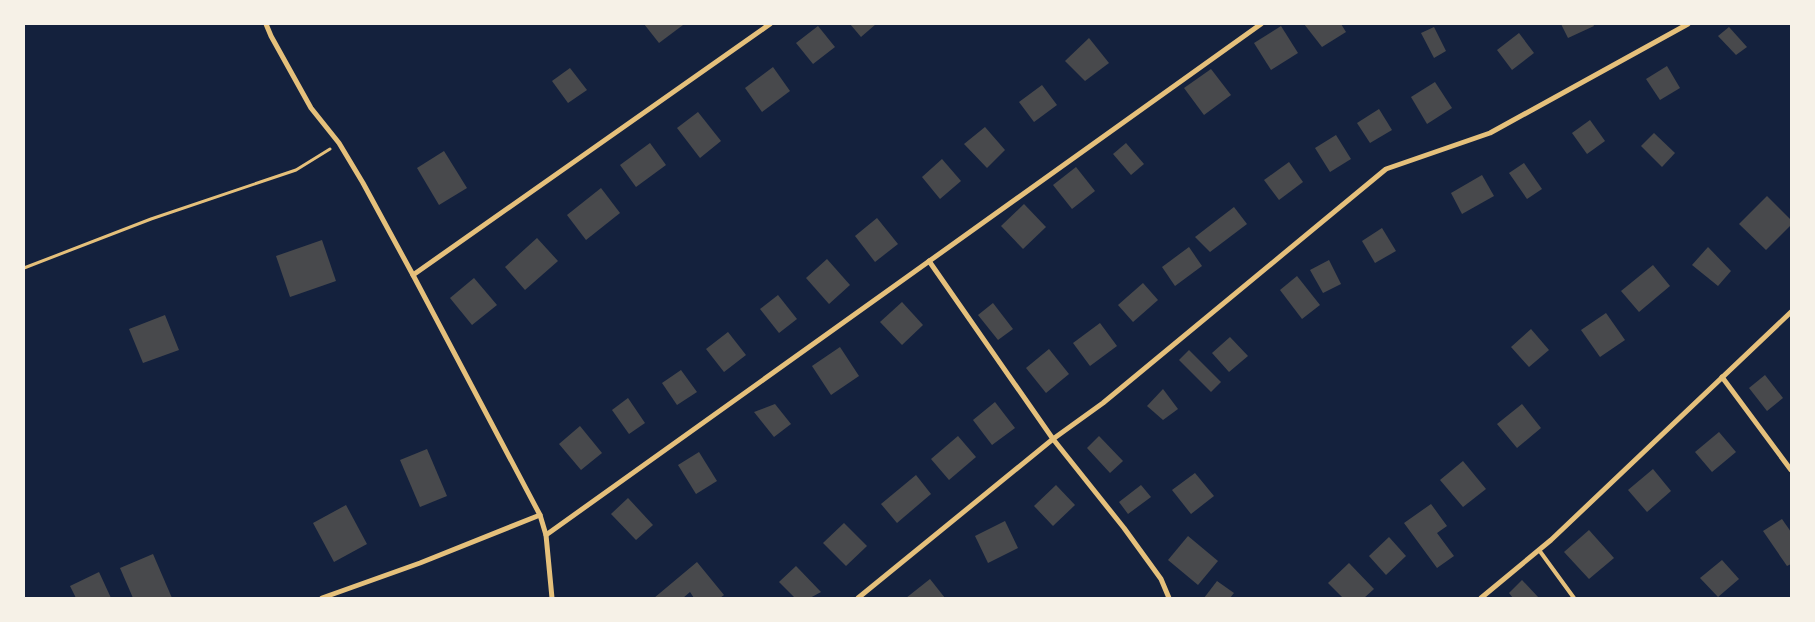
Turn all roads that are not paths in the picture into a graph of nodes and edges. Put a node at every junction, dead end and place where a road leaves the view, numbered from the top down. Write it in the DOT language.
graph roads {
  1 [pos="266,24"];
  2 [pos="770,24"];
  3 [pos="1261,24"];
  4 [pos="1688,24"];
  5 [pos="929,261"];
  6 [pos="413,275"];
  7 [pos="1791,312"];
  8 [pos="1722,377"];
  9 [pos="1053,439"];
  10 [pos="1791,470"];
  11 [pos="540,515"];
  12 [pos="546,535"];
  13 [pos="1539,550"];
  14 [pos="322,598"];
  15 [pos="552,598"];
  16 [pos="858,598"];
  17 [pos="1169,598"];
  18 [pos="1481,598"];
  19 [pos="1574,598"];
  1 -- 6 [label="street"];
  2 -- 6 [label="street"];
  3 -- 5 [label="street"];
  4 -- 9 [label="street"];
  5 -- 9 [label="street"];
  5 -- 12 [label="street"];
  6 -- 11 [label="street"];
  7 -- 8 [label="street"];
  8 -- 10 [label="street"];
  8 -- 13 [label="street"];
  9 -- 16 [label="street"];
  9 -- 17 [label="street"];
  11 -- 12 [label="street"];
  11 -- 14 [label="street"];
  12 -- 15 [label="street"];
  13 -- 18 [label="street"];
  13 -- 19 [label="lane"];
}
